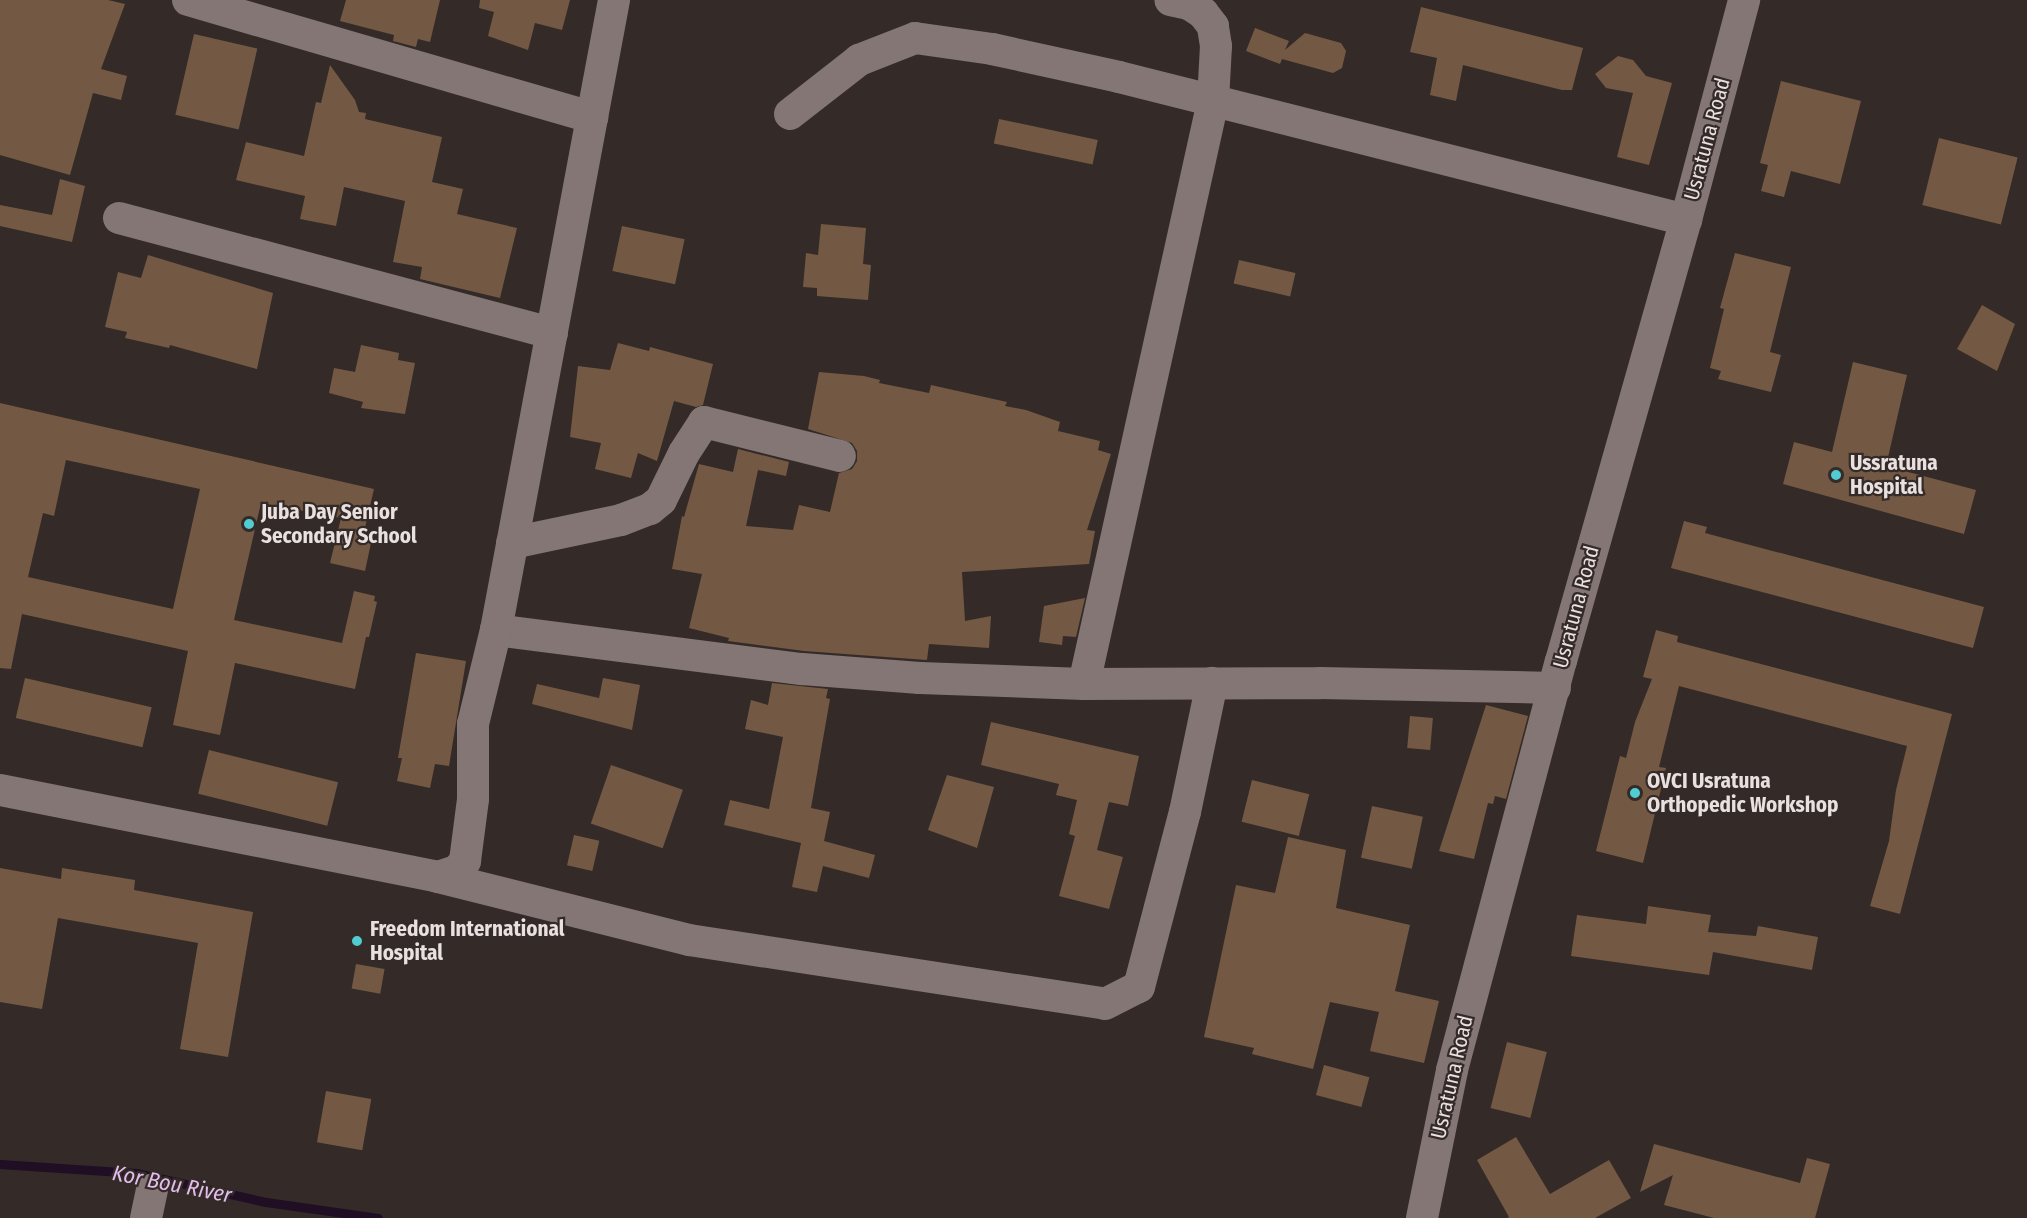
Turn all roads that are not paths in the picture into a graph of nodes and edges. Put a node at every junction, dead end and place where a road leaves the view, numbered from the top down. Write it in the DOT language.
graph roads {
  1 [pos="188,0"];
  2 [pos="614,0"];
  3 [pos="1170,0"];
  4 [pos="1744,0"];
  5 [pos="1213,101"];
  6 [pos="790,114"];
  7 [pos="592,117"];
  8 [pos="119,218"];
  9 [pos="1686,220"];
  10 [pos="552,333"];
  11 [pos="840,456"];
  12 [pos="512,543"];
  13 [pos="496,630"];
  14 [pos="1212,683"];
  15 [pos="1084,684"];
  16 [pos="1555,688"];
  17 [pos="0,790"];
  18 [pos="438,876"];
  19 [pos="1422,1218"];
  1 -- 7 [label="street"];
  2 -- 7 [label="street"];
  3 -- 5 [label="street"];
  4 -- 9 [label="street, Usratuna Road"];
  5 -- 6 [label="street"];
  5 -- 9 [label="street"];
  5 -- 15 [label="street"];
  7 -- 10 [label="street"];
  8 -- 10 [label="street"];
  9 -- 16 [label="street, Usratuna Road"];
  10 -- 12 [label="street"];
  11 -- 12 [label="street"];
  12 -- 13 [label="street"];
  13 -- 15 [label="street"];
  13 -- 18 [label="street"];
  14 -- 15 [label="street"];
  14 -- 16 [label="street"];
  14 -- 18 [label="street"];
  16 -- 19 [label="street, Usratuna Road"];
  17 -- 18 [label="street"];
}
